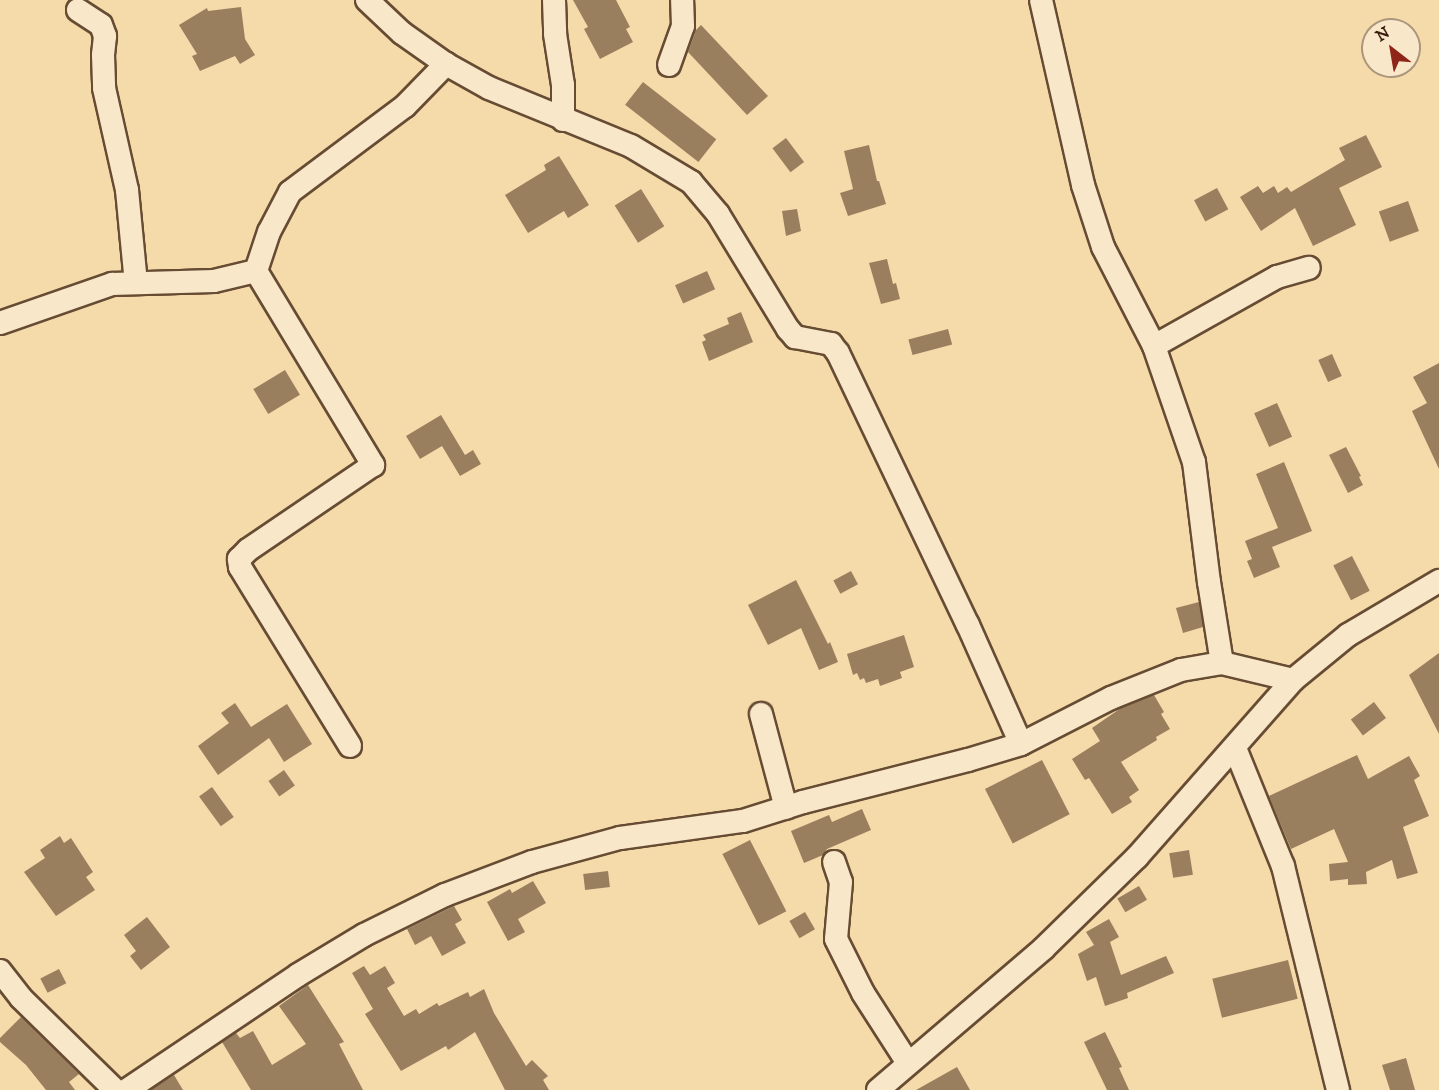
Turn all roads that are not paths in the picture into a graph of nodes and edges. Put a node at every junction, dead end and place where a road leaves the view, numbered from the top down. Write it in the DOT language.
graph roads {
  1 [pos="367,0"];
  2 [pos="554,0"];
  3 [pos="682,0"];
  4 [pos="1041,0"];
  5 [pos="78,10"];
  6 [pos="446,64"];
  7 [pos="669,65"];
  8 [pos="563,120"];
  9 [pos="1309,268"];
  10 [pos="256,271"];
  11 [pos="136,283"];
  12 [pos="0,323"];
  13 [pos="1154,346"];
  14 [pos="1439,581"];
  15 [pos="1222,663"];
  16 [pos="1293,680"];
  17 [pos="761,714"];
  18 [pos="1021,744"];
  19 [pos="350,746"];
  20 [pos="1234,748"];
  21 [pos="786,808"];
  22 [pos="834,862"];
  23 [pos="0,971"];
  24 [pos="908,1063"];
  25 [pos="115,1090"];
  26 [pos="127,1090"];
  27 [pos="878,1090"];
  28 [pos="1338,1090"];
  1 -- 6 [label="street"];
  2 -- 8 [label="street"];
  3 -- 7 [label="street"];
  4 -- 13 [label="street"];
  5 -- 11 [label="street"];
  6 -- 8 [label="street"];
  6 -- 10 [label="street"];
  8 -- 18 [label="street"];
  9 -- 13 [label="street"];
  10 -- 11 [label="street"];
  10 -- 19 [label="street"];
  11 -- 12 [label="street"];
  13 -- 15 [label="street"];
  14 -- 16 [label="street"];
  15 -- 16 [label="street"];
  15 -- 18 [label="street"];
  16 -- 20 [label="street"];
  17 -- 21 [label="street"];
  18 -- 21 [label="street"];
  20 -- 24 [label="street"];
  20 -- 28 [label="street"];
  21 -- 26 [label="street"];
  22 -- 24 [label="street"];
  23 -- 25 [label="street"];
  24 -- 27 [label="street"];
}
